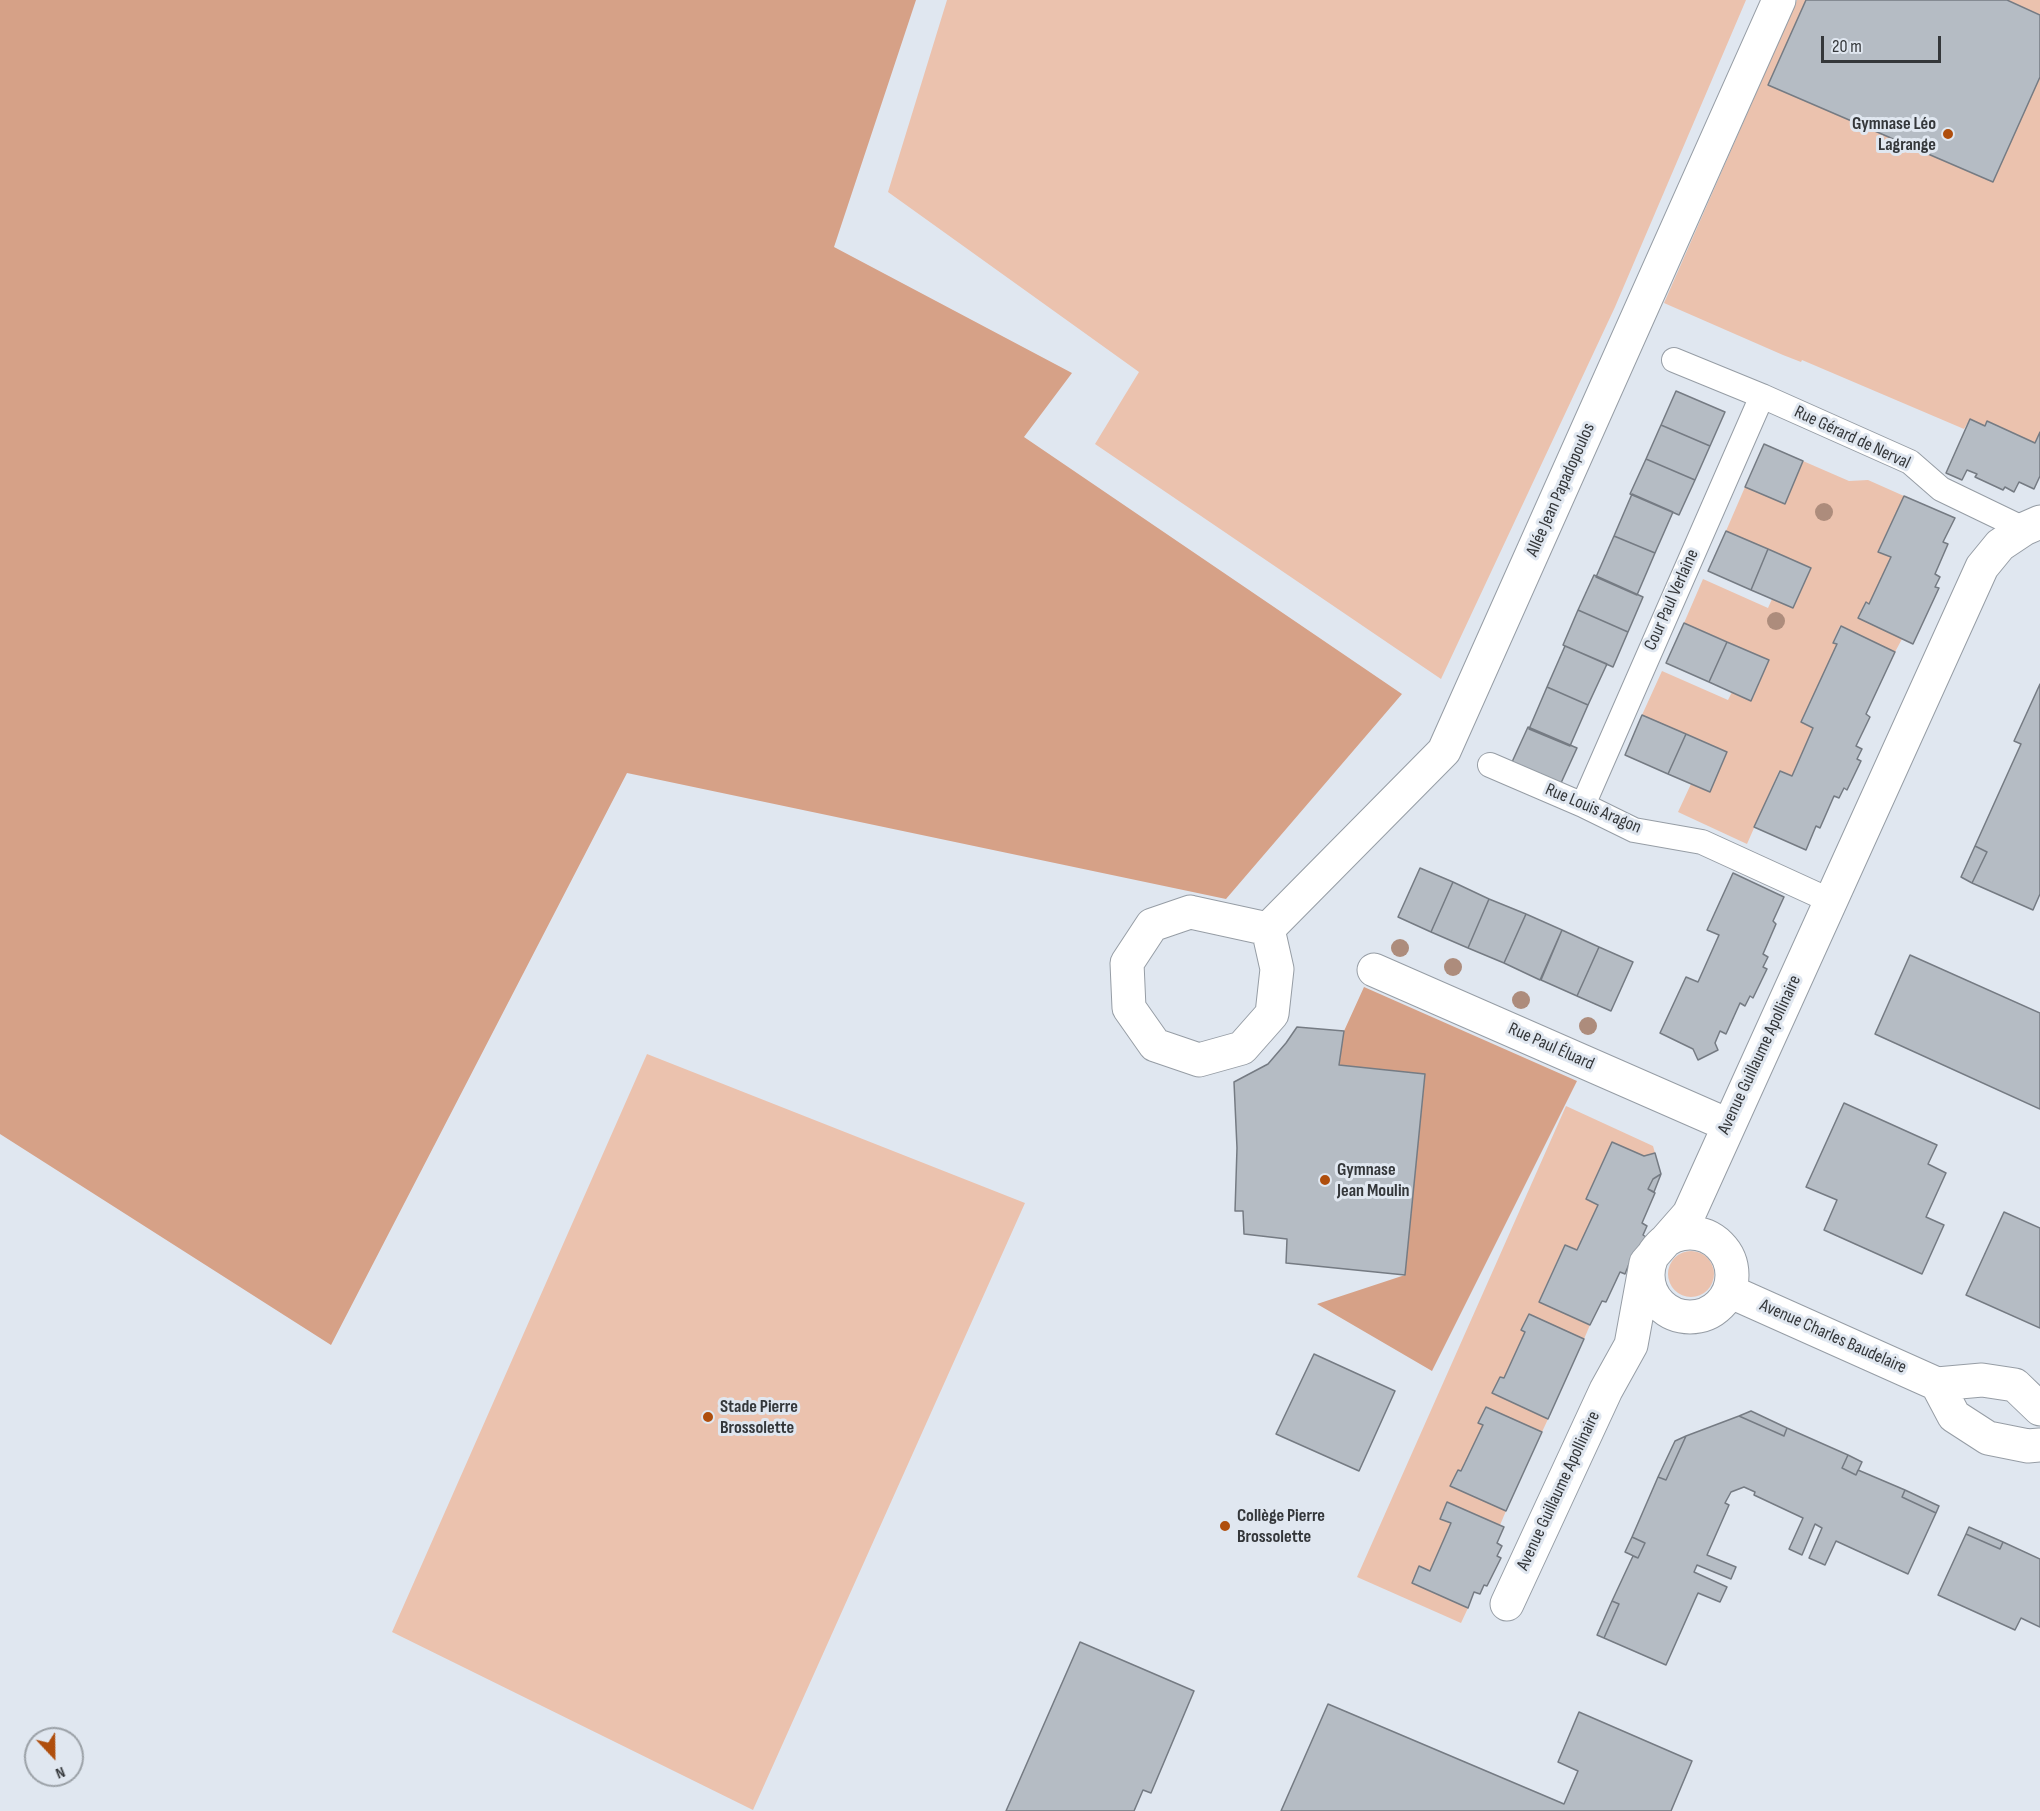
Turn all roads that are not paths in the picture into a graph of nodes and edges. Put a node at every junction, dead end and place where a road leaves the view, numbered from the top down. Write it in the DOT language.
graph roads {
  1 [pos="1779,0"];
  2 [pos="1674,360"];
  3 [pos="1762,396"];
  4 [pos="2032,526"];
  5 [pos="1490,765"];
  6 [pos="1583,805"];
  7 [pos="1831,901"];
  8 [pos="1268,929"];
  9 [pos="1374,970"];
  10 [pos="1728,1125"];
  11 [pos="1657,1248"];
  12 [pos="1729,1291"];
  13 [pos="1678,1315"];
  14 [pos="1631,1345"];
  15 [pos="1937,1384"];
  16 [pos="2040,1409"];
  17 [pos="2040,1445"];
  18 [pos="1507,1604"];
  1 -- 8 [label="street, Allée Jean Papadopoulos"];
  2 -- 3 [label="lane, Rue Gérard de Nerval"];
  3 -- 4 [label="lane, Rue Gérard de Nerval"];
  3 -- 6 [label="lane, Cour Paul Verlaine"];
  4 -- 7 [label="street, Avenue Guillaume Apollinaire"];
  5 -- 6 [label="lane, Rue Louis Aragon"];
  6 -- 7 [label="lane, Rue Louis Aragon"];
  7 -- 10 [label="street, Avenue Guillaume Apollinaire"];
  8 -- 8 [label="street"];
  9 -- 10 [label="street, Rue Paul Éluard"];
  10 -- 11 [label="street, Avenue Guillaume Apollinaire"];
  11 -- 12 [label="street"];
  11 -- 13 [label="street"];
  11 -- 14 [label="street, Avenue Guillaume Apollinaire"];
  12 -- 13 [label="street"];
  12 -- 15 [label="street, Avenue Charles Baudelaire"];
  13 -- 14 [label="street"];
  14 -- 18 [label="street, Avenue Guillaume Apollinaire"];
  15 -- 16 [label="street, Avenue Charles Baudelaire"];
  15 -- 17 [label="street"];
}
